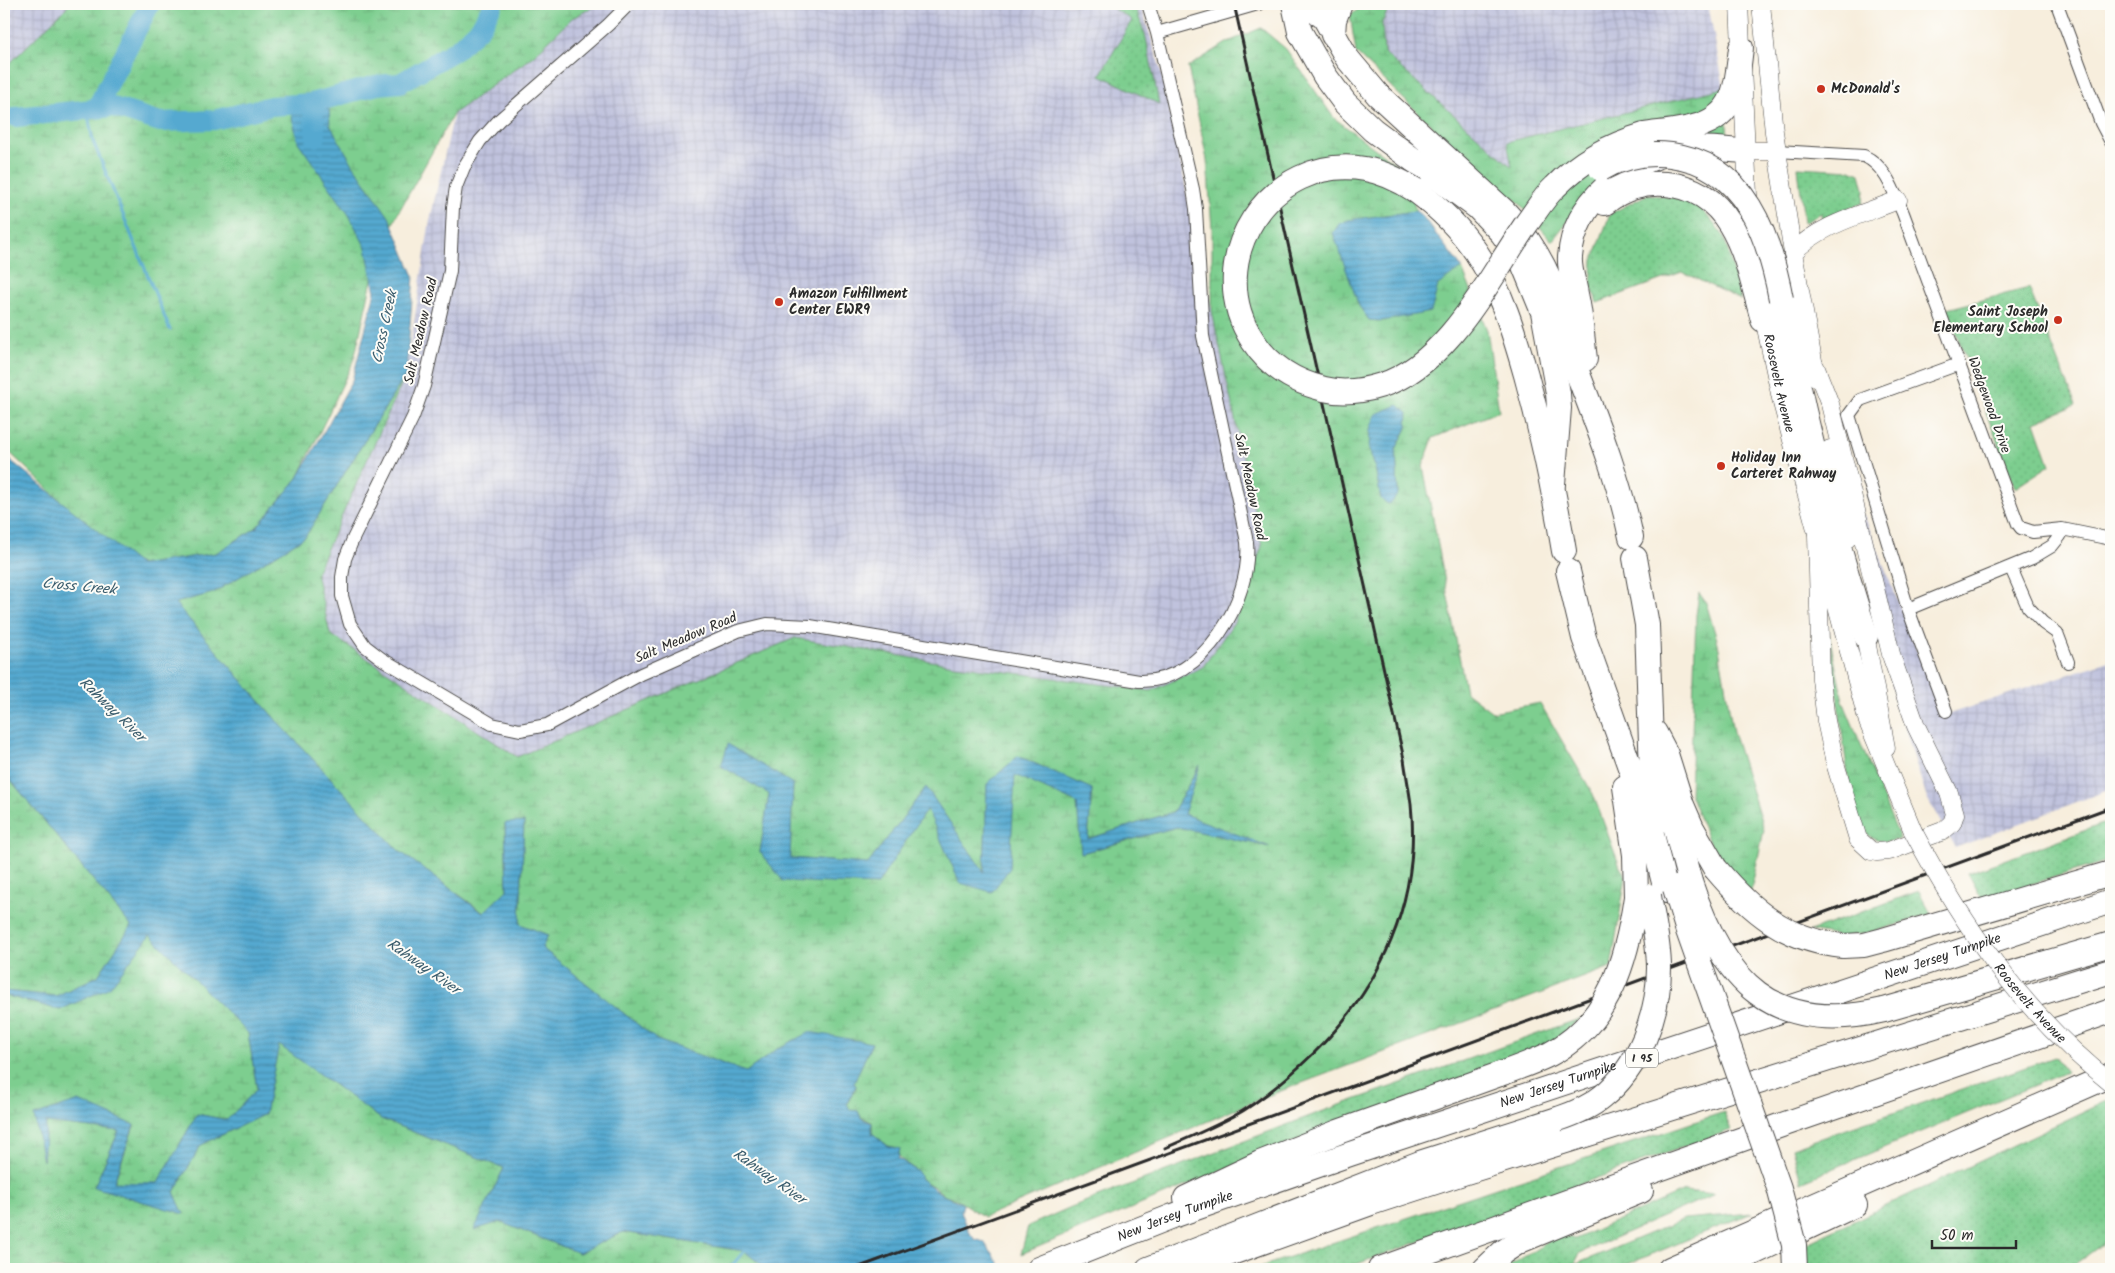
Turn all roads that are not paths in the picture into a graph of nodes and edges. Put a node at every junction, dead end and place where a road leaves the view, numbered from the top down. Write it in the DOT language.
graph roads {
  1 [pos="629,4"];
  2 [pos="1148,4"];
  3 [pos="1258,4"];
  4 [pos="1294,4"];
  5 [pos="1305,4"];
  6 [pos="1340,4"];
  7 [pos="1739,4"];
  8 [pos="1761,4"];
  9 [pos="2057,4"];
  10 [pos="1157,33"];
  11 [pos="1333,35"];
  12 [pos="1741,48"];
  13 [pos="2111,142"];
  14 [pos="1746,151"];
  15 [pos="1777,151"];
  16 [pos="1898,200"];
  17 [pos="1793,253"];
  18 [pos="1577,295"];
  19 [pos="1465,317"];
  20 [pos="1763,320"];
  21 [pos="1958,364"];
  22 [pos="1815,366"];
  23 [pos="1593,415"];
  24 [pos="1553,484"];
  25 [pos="2062,530"];
  26 [pos="1817,535"];
  27 [pos="2111,539"];
  28 [pos="2011,568"];
  29 [pos="1908,609"];
  30 [pos="1866,636"];
  31 [pos="2068,662"];
  32 [pos="1946,710"];
  33 [pos="1610,717"];
  34 [pos="1652,726"];
  35 [pos="1893,780"];
  36 [pos="2111,873"];
  37 [pos="1663,891"];
  38 [pos="2111,901"];
  39 [pos="2111,944"];
  40 [pos="2111,971"];
  41 [pos="2111,1011"];
  42 [pos="2111,1075"];
  43 [pos="1902,1083"];
  44 [pos="2111,1083"];
  45 [pos="2083,1087"];
  46 [pos="1168,1212"];
  47 [pos="1039,1269"];
  48 [pos="1148,1269"];
  49 [pos="1187,1269"];
  50 [pos="1380,1269"];
  51 [pos="1485,1269"];
  52 [pos="1670,1269"];
  53 [pos="1718,1269"];
  54 [pos="1786,1269"];
  55 [pos="1795,1269"];
  1 -- 10 [label="street, Salt Meadow Road"];
  2 -- 10 [label="street, Salt Meadow Road"];
  3 -- 10 [label="street"];
  4 -- 24 [label="highway"];
  5 -- 11 [label="highway"];
  6 -- 11 [label="highway"];
  7 -- 12 [label="main road, Roosevelt Avenue"];
  8 -- 15 [label="main road, Roosevelt Avenue"];
  9 -- 13 [label="street"];
  11 -- 23 [label="highway"];
  12 -- 14 [label="main road, Roosevelt Avenue"];
  12 -- 19 [label="highway, bridge"];
  14 -- 15 [label="main road"];
  14 -- 18 [label="highway"];
  14 -- 20 [label="main road, Roosevelt Avenue"];
  15 -- 16 [label="street, Wedgewood Drive"];
  15 -- 17 [label="main road, Roosevelt Avenue"];
  16 -- 17 [label="main road"];
  16 -- 21 [label="street, Wedgewood Drive"];
  17 -- 22 [label="main road, Roosevelt Avenue"];
  18 -- 20 [label="highway"];
  18 -- 23 [label="highway"];
  19 -- 24 [label="highway, bridge"];
  19 -- 30 [label="highway, bridge"];
  20 -- 26 [label="main road, Roosevelt Avenue"];
  21 -- 25 [label="street, Wedgewood Drive"];
  21 -- 29 [label="street"];
  22 -- 26 [label="main road"];
  22 -- 30 [label="main road, Roosevelt Avenue"];
  23 -- 34 [label="highway"];
  24 -- 33 [label="highway"];
  25 -- 27 [label="street, Wedgewood Drive"];
  25 -- 28 [label="street"];
  26 -- 35 [label="main road, Roosevelt Avenue"];
  28 -- 29 [label="street"];
  28 -- 31 [label="street"];
  29 -- 32 [label="street"];
  30 -- 35 [label="main road, Roosevelt Avenue"];
  33 -- 37 [label="highway"];
  33 -- 37 [label="highway"];
  34 -- 36 [label="highway, bridge"];
  34 -- 37 [label="highway"];
  35 -- 44 [label="main road, Roosevelt Avenue, bridge"];
  37 -- 39 [label="highway, bridge"];
  37 -- 46 [label="highway, bridge"];
  37 -- 48 [label="highway, bridge"];
  37 -- 54 [label="highway"];
  37 -- 55 [label="highway, bridge"];
  38 -- 46 [label="highway, New Jersey Turnpike / I 95"];
  40 -- 49 [label="highway"];
  41 -- 43 [label="highway"];
  42 -- 45 [label="highway"];
  43 -- 50 [label="highway"];
  43 -- 51 [label="highway"];
  45 -- 52 [label="highway"];
  45 -- 53 [label="highway"];
  46 -- 47 [label="highway, New Jersey Turnpike"];
}
